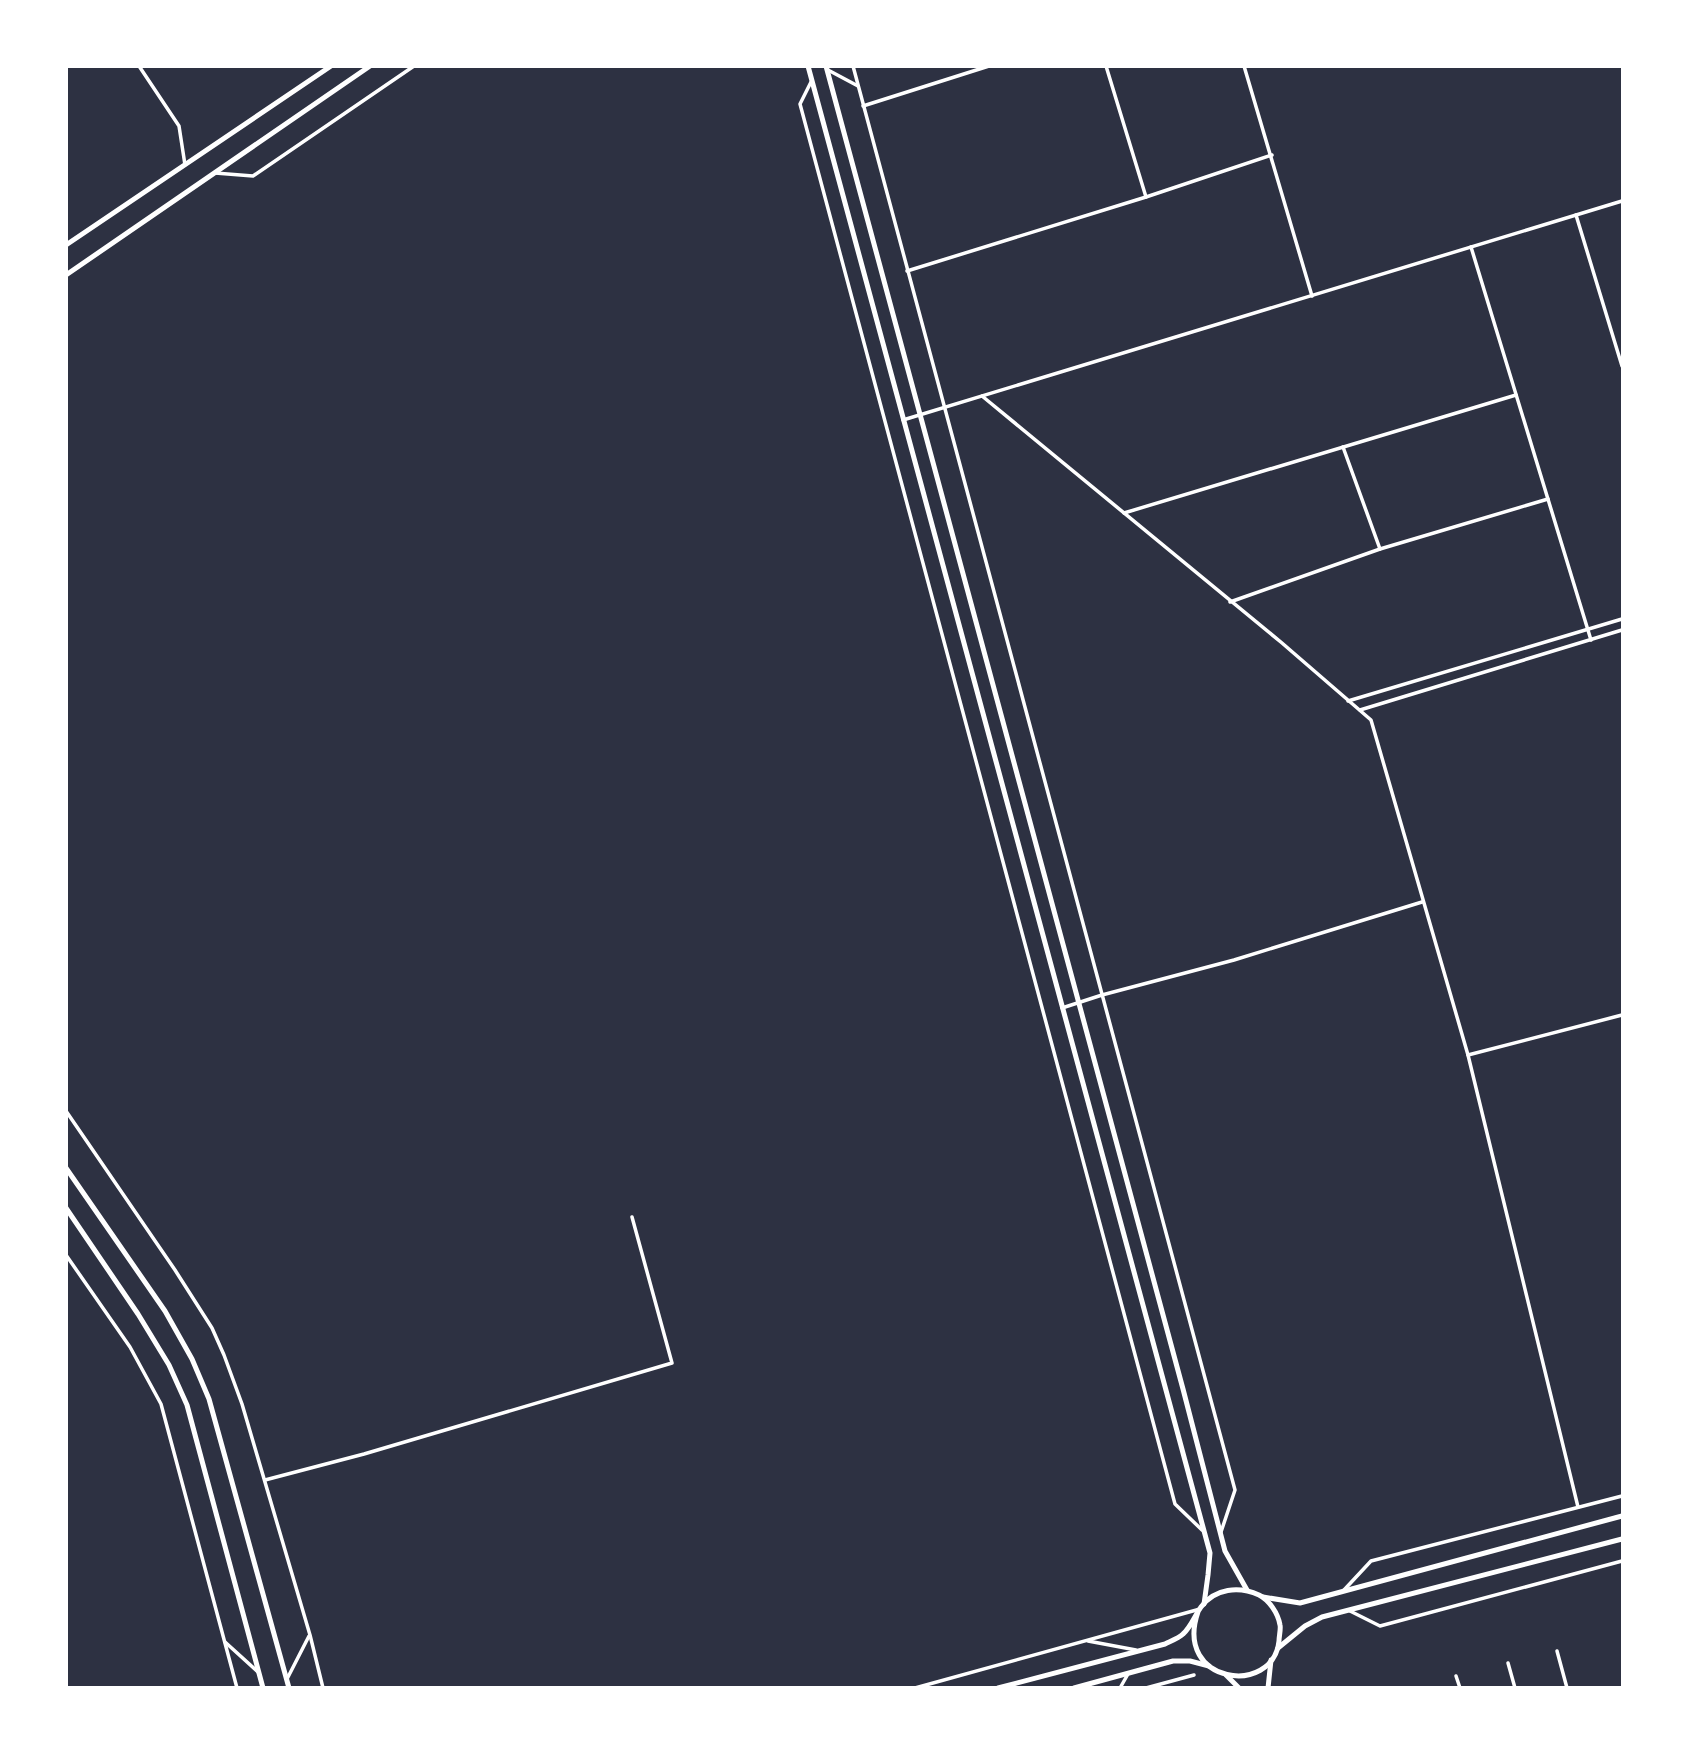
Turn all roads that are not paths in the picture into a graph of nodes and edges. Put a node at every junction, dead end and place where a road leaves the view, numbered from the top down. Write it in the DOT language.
graph roads {
  1 [pos="139,66"];
  2 [pos="331,66"];
  3 [pos="370,66"];
  4 [pos="414,66"];
  5 [pos="808,66"];
  6 [pos="853,66"];
  7 [pos="989,66"];
  8 [pos="1106,66"];
  9 [pos="1244,66"];
  10 [pos="826,68"];
  11 [pos="812,81"];
  12 [pos="858,86"];
  13 [pos="863,106"];
  14 [pos="1272,155"];
  15 [pos="184,165"];
  16 [pos="215,173"];
  17 [pos="1146,197"];
  18 [pos="1622,201"];
  19 [pos="1576,215"];
  20 [pos="66,245"];
  21 [pos="1471,247"];
  22 [pos="907,271"];
  23 [pos="66,275"];
  24 [pos="1312,296"];
  25 [pos="1622,366"];
  26 [pos="1516,395"];
  27 [pos="982,396"];
  28 [pos="943,408"];
  29 [pos="920,415"];
  30 [pos="903,420"];
  31 [pos="1343,447"];
  32 [pos="1548,499"];
  33 [pos="1124,513"];
  34 [pos="1380,549"];
  35 [pos="1230,601"];
  36 [pos="1622,619"];
  37 [pos="1588,629"];
  38 [pos="1622,630"];
  39 [pos="1591,640"];
  40 [pos="1348,701"];
  41 [pos="1359,710"];
  42 [pos="1423,902"];
  43 [pos="1102,995"];
  44 [pos="1079,1003"];
  45 [pos="1062,1008"];
  46 [pos="1622,1015"];
  47 [pos="1468,1055"];
  48 [pos="66,1111"];
  49 [pos="66,1168"];
  50 [pos="66,1208"];
  51 [pos="632,1217"];
  52 [pos="66,1255"];
  53 [pos="264,1480"];
  54 [pos="1622,1496"];
  55 [pos="1578,1507"];
  56 [pos="1622,1516"];
  57 [pos="1204,1531"];
  58 [pos="1221,1534"];
  59 [pos="1622,1539"];
  60 [pos="1622,1561"];
  61 [pos="1247,1590"];
  62 [pos="1343,1591"];
  63 [pos="1263,1597"];
  64 [pos="1201,1608"];
  65 [pos="1348,1610"];
  66 [pos="310,1635"];
  67 [pos="224,1641"];
  68 [pos="1086,1641"];
  69 [pos="1278,1648"];
  70 [pos="1141,1651"];
  71 [pos="1558,1651"];
  72 [pos="1271,1660"];
  73 [pos="1508,1663"];
  74 [pos="1209,1667"];
  75 [pos="1129,1672"];
  76 [pos="259,1674"];
  77 [pos="1194,1675"];
  78 [pos="1226,1675"];
  79 [pos="1457,1676"];
  80 [pos="287,1680"];
  81 [pos="237,1688"];
  82 [pos="263,1688"];
  83 [pos="289,1688"];
  84 [pos="323,1688"];
  85 [pos="915,1688"];
  86 [pos="998,1688"];
  87 [pos="1074,1688"];
  88 [pos="1120,1688"];
  89 [pos="1146,1688"];
  90 [pos="1239,1688"];
  91 [pos="1268,1688"];
  92 [pos="1460,1688"];
  93 [pos="1515,1688"];
  94 [pos="1567,1688"];
  1 -- 15 [label="street"];
  2 -- 15 [label="street"];
  3 -- 16 [label="street"];
  4 -- 16 [label="street"];
  5 -- 11 [label="street"];
  6 -- 12 [label="street"];
  7 -- 13 [label="street"];
  8 -- 17 [label="street"];
  9 -- 14 [label="street"];
  10 -- 12 [label="street"];
  10 -- 29 [label="street"];
  11 -- 30 [label="street"];
  11 -- 57 [label="street"];
  12 -- 13 [label="street"];
  13 -- 22 [label="street"];
  14 -- 17 [label="street"];
  14 -- 24 [label="street"];
  15 -- 20 [label="street"];
  16 -- 23 [label="street"];
  17 -- 22 [label="street"];
  18 -- 19 [label="street"];
  19 -- 21 [label="street"];
  19 -- 25 [label="street"];
  21 -- 24 [label="street"];
  21 -- 26 [label="street"];
  22 -- 28 [label="street"];
  24 -- 27 [label="street"];
  26 -- 31 [label="street"];
  26 -- 32 [label="street"];
  27 -- 28 [label="street"];
  27 -- 33 [label="street"];
  28 -- 29 [label="street"];
  28 -- 43 [label="street"];
  29 -- 30 [label="street"];
  29 -- 44 [label="street"];
  30 -- 45 [label="street"];
  31 -- 33 [label="street"];
  31 -- 34 [label="street"];
  32 -- 34 [label="street"];
  32 -- 37 [label="street"];
  33 -- 35 [label="street"];
  34 -- 35 [label="street"];
  35 -- 40 [label="street"];
  36 -- 37 [label="street"];
  37 -- 39 [label="street"];
  37 -- 40 [label="street"];
  38 -- 39 [label="street"];
  39 -- 41 [label="street"];
  40 -- 41 [label="street"];
  41 -- 42 [label="street"];
  42 -- 43 [label="street"];
  42 -- 47 [label="street"];
  43 -- 44 [label="street"];
  43 -- 58 [label="street"];
  44 -- 45 [label="street"];
  44 -- 58 [label="street"];
  45 -- 57 [label="street"];
  46 -- 47 [label="street"];
  47 -- 55 [label="street"];
  48 -- 53 [label="street"];
  49 -- 80 [label="street"];
  50 -- 76 [label="street"];
  51 -- 53 [label="street"];
  52 -- 67 [label="street"];
  53 -- 66 [label="street"];
  54 -- 55 [label="street"];
  55 -- 62 [label="street"];
  56 -- 62 [label="street"];
  57 -- 64 [label="street"];
  58 -- 61 [label="street"];
  59 -- 65 [label="street"];
  60 -- 65 [label="street"];
  61 -- 63 [label="street"];
  61 -- 64 [label="street"];
  62 -- 63 [label="street"];
  63 -- 69 [label="street"];
  64 -- 68 [label="street"];
  64 -- 70 [label="street"];
  64 -- 74 [label="street"];
  65 -- 69 [label="street"];
  66 -- 80 [label="street"];
  66 -- 84 [label="street"];
  67 -- 76 [label="street"];
  67 -- 81 [label="street"];
  68 -- 70 [label="street"];
  68 -- 85 [label="street"];
  69 -- 72 [label="street"];
  70 -- 86 [label="street"];
  71 -- 94 [label="street"];
  72 -- 78 [label="street"];
  72 -- 91 [label="street"];
  73 -- 93 [label="street"];
  74 -- 75 [label="street"];
  74 -- 78 [label="street"];
  75 -- 87 [label="street"];
  75 -- 88 [label="street"];
  76 -- 82 [label="street"];
  77 -- 89 [label="street"];
  78 -- 90 [label="street"];
  79 -- 92 [label="street"];
  80 -- 83 [label="street"];
}
